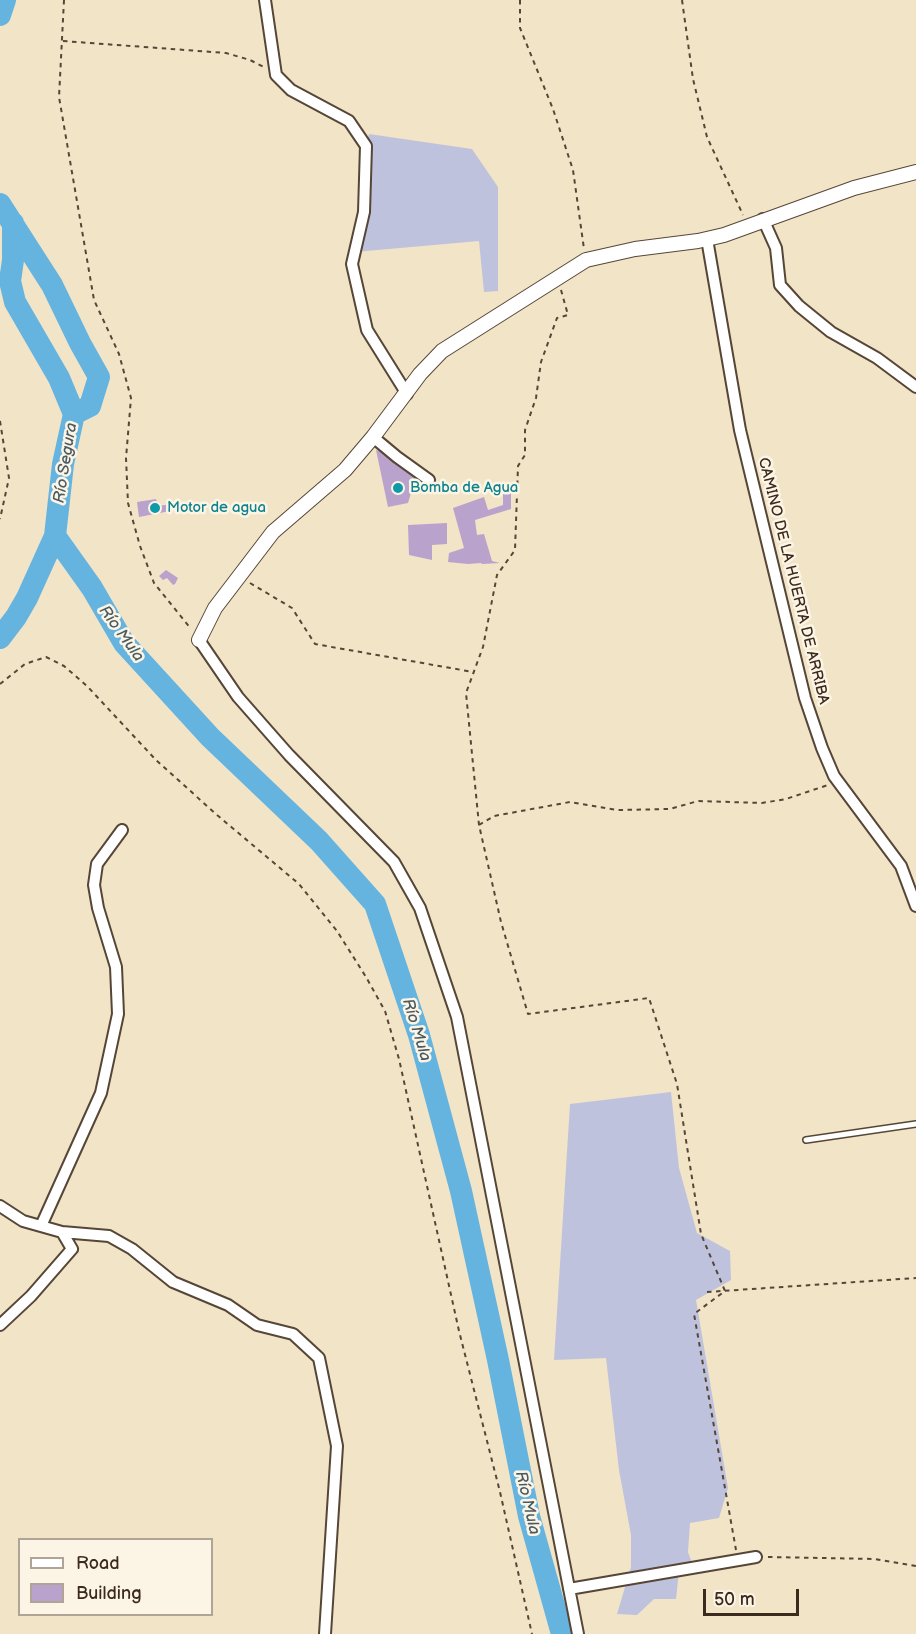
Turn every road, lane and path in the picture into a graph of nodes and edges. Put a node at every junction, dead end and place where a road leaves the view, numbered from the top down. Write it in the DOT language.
graph roads {
  1 [pos="64,0"];
  2 [pos="265,0"];
  3 [pos="520,0"];
  4 [pos="682,0"];
  5 [pos="63,41"];
  6 [pos="276,75"];
  7 [pos="916,172"];
  8 [pos="764,219"];
  9 [pos="748,226"];
  10 [pos="707,239"];
  11 [pos="586,260"];
  12 [pos="558,279"];
  13 [pos="916,387"];
  14 [pos="407,394"];
  15 [pos="0,421"];
  16 [pos="373,437"];
  17 [pos="429,480"];
  18 [pos="0,519"];
  19 [pos="238,576"];
  20 [pos="199,640"];
  21 [pos="473,672"];
  22 [pos="0,684"];
  23 [pos="838,781"];
  24 [pos="479,825"];
  25 [pos="122,830"];
  26 [pos="916,872"];
  27 [pos="904,876"];
  28 [pos="916,906"];
  29 [pos="916,1125"];
  30 [pos="806,1140"];
  31 [pos="0,1206"];
  32 [pos="41,1226"];
  33 [pos="62,1233"];
  34 [pos="916,1278"];
  35 [pos="725,1291"];
  36 [pos="707,1292"];
  37 [pos="0,1325"];
  38 [pos="756,1557"];
  39 [pos="737,1561"];
  40 [pos="916,1566"];
  41 [pos="569,1589"];
  42 [pos="325,1634"];
  43 [pos="532,1634"];
  44 [pos="578,1634"];
  1 -- 5 [label="path"];
  2 -- 6 [label="street"];
  3 -- 11 [label="path"];
  4 -- 9 [label="path"];
  5 -- 6 [label="path"];
  5 -- 20 [label="path"];
  6 -- 14 [label="street"];
  7 -- 8 [label="main road"];
  8 -- 9 [label="main road"];
  8 -- 13 [label="street"];
  9 -- 10 [label="main road"];
  10 -- 11 [label="main road"];
  10 -- 23 [label="street, CAMINO DE LA HUERTA DE ARRIBA"];
  11 -- 12 [label="main road"];
  12 -- 14 [label="main road"];
  12 -- 21 [label="path"];
  14 -- 16 [label="main road"];
  15 -- 18 [label="path"];
  16 -- 17 [label="street"];
  16 -- 19 [label="main road"];
  19 -- 20 [label="main road"];
  19 -- 21 [label="path"];
  20 -- 41 [label="street"];
  21 -- 24 [label="path"];
  22 -- 43 [label="path"];
  23 -- 24 [label="path"];
  23 -- 27 [label="street, CAMINO DE LA HUERTA DE ARRIBA"];
  24 -- 35 [label="path"];
  25 -- 32 [label="street"];
  26 -- 27 [label="street"];
  27 -- 28 [label="street, CAMINO DE LA HUERTA DE ARRIBA"];
  29 -- 30 [label="lane"];
  31 -- 32 [label="street"];
  32 -- 33 [label="street"];
  33 -- 37 [label="street"];
  33 -- 42 [label="street"];
  34 -- 35 [label="path"];
  35 -- 36 [label="path"];
  35 -- 39 [label="path"];
  38 -- 39 [label="street"];
  38 -- 40 [label="path"];
  39 -- 41 [label="street"];
  41 -- 44 [label="street"];
}
